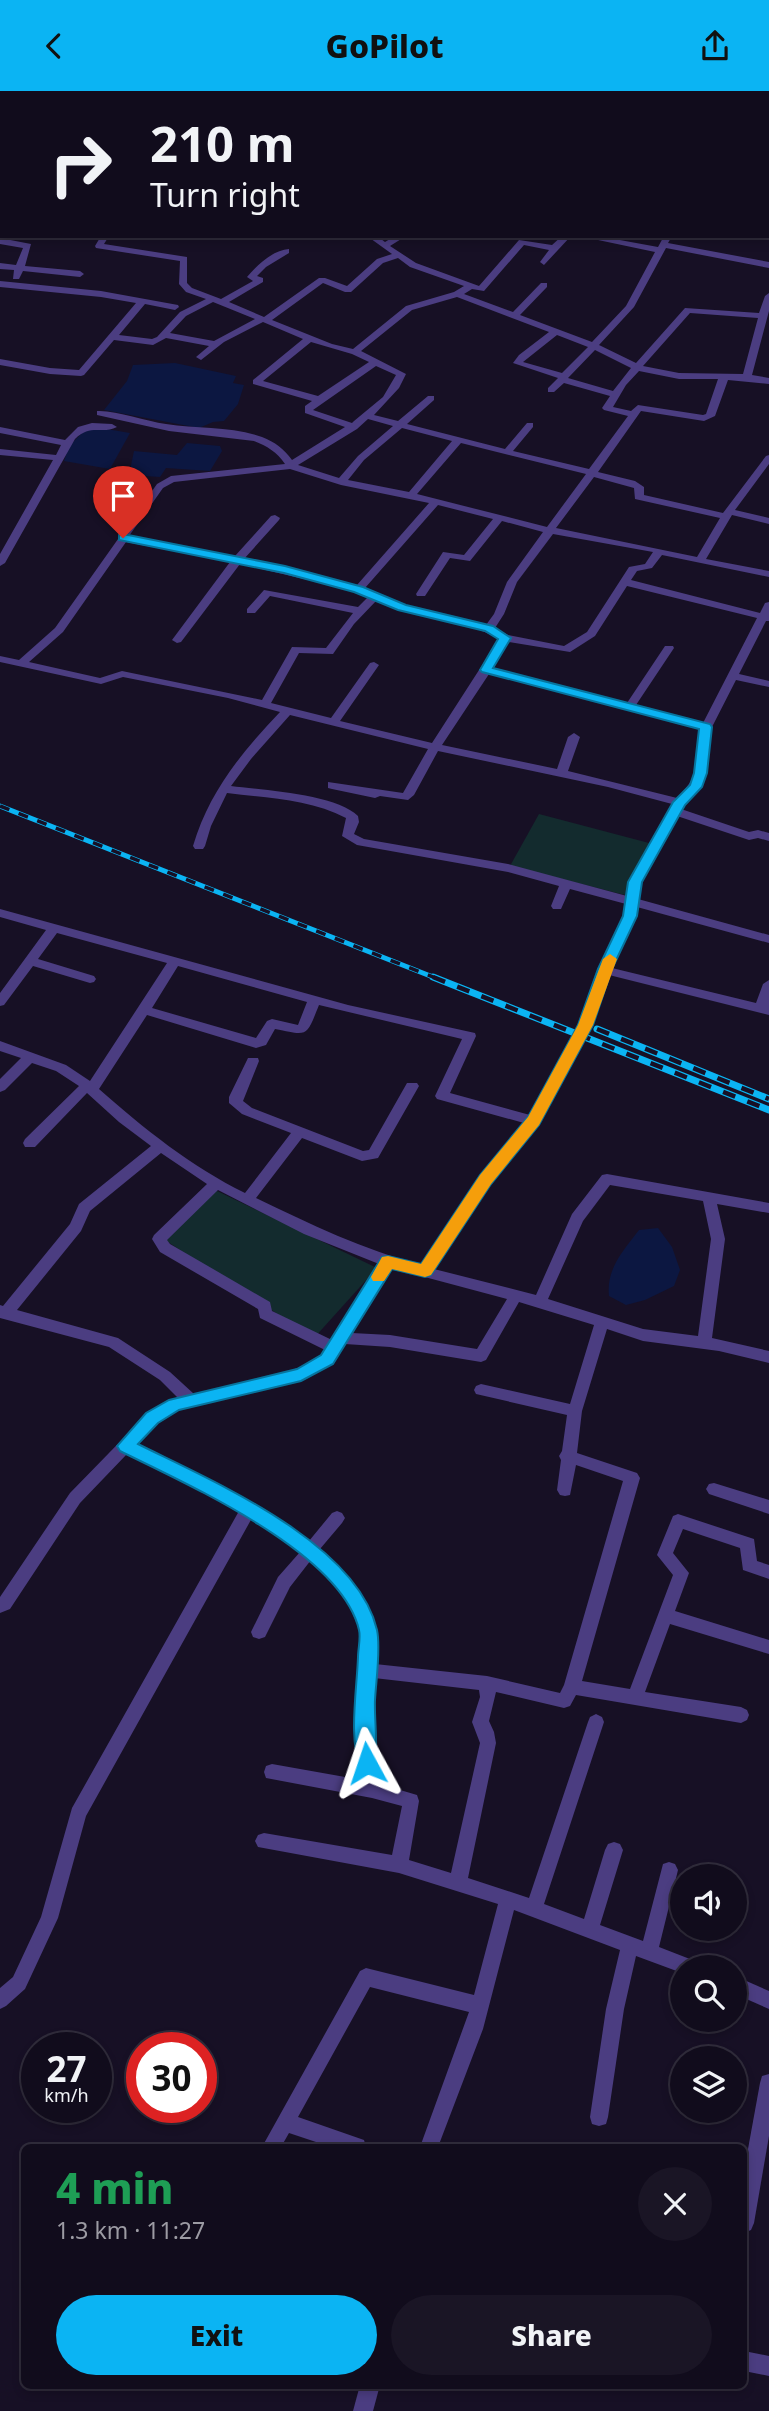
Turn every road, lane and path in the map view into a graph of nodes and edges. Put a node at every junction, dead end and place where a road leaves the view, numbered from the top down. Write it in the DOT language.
graph roads {
  1 [pos="104,238"];
  2 [pos="374,238"];
  3 [pos="398,238"];
  4 [pos="565,238"];
  5 [pos="603,238"];
  6 [pos="0,241"];
  7 [pos="663,244"];
  8 [pos="385,245"];
  9 [pos="554,247"];
  10 [pos="286,251"];
  11 [pos="398,255"];
  12 [pos="544,261"];
  13 [pos="769,265"];
  14 [pos="0,266"];
  15 [pos="20,268"];
  16 [pos="80,274"];
  17 [pos="0,284"];
  18 [pos="544,285"];
  19 [pos="13,286"];
  20 [pos="471,286"];
  21 [pos="457,294"];
  22 [pos="769,296"];
  23 [pos="218,300"];
  24 [pos="141,303"];
  25 [pos="175,307"];
  26 [pos="514,316"];
  27 [pos="762,316"];
  28 [pos="264,319"];
  29 [pos="555,332"];
  30 [pos="164,335"];
  31 [pos="114,337"];
  32 [pos="310,338"];
  33 [pos="216,344"];
  34 [pos="592,345"];
  35 [pos="355,352"];
  36 [pos="201,357"];
  37 [pos="0,362"];
  38 [pos="376,362"];
  39 [pos="638,368"];
  40 [pos="724,377"];
  41 [pos="747,377"];
  42 [pos="563,378"];
  43 [pos="769,381"];
  44 [pos="551,390"];
  45 [pos="615,395"];
  46 [pos="431,397"];
  47 [pos="320,400"];
  48 [pos="100,413"];
  49 [pos="634,415"];
  50 [pos="366,416"];
  51 [pos="397,425"];
  52 [pos="530,425"];
  53 [pos="112,427"];
  54 [pos="354,427"];
  55 [pos="0,431"];
  56 [pos="458,440"];
  57 [pos="66,443"];
  58 [pos="0,452"];
  59 [pos="507,452"];
  60 [pos="60,458"];
  61 [pos="767,463"];
  62 [pos="291,466"];
  63 [pos="592,475"];
  64 [pos="341,481"];
  65 [pos="411,495"];
  66 [pos="435,502"];
  67 [pos="727,514"];
  68 [pos="275,518"];
  69 [pos="499,518"];
  70 [pos="769,521"];
  71 [pos="550,530"];
  72 [pos="123,538"];
  73 [pos="659,551"];
  74 [pos="237,560"];
  75 [pos="700,561"];
  76 [pos="0,563"];
  77 [pos="769,574"];
  78 [pos="625,582"];
  79 [pos="359,589"];
  80 [pos="421,594"];
  81 [pos="375,596"];
  82 [pos="251,611"];
  83 [pos="360,611"];
  84 [pos="767,613"];
  85 [pos="489,629"];
  86 [pos="505,638"];
  87 [pos="177,640"];
  88 [pos="668,648"];
  89 [pos="0,659"];
  90 [pos="21,664"];
  91 [pos="374,664"];
  92 [pos="486,670"];
  93 [pos="733,675"];
  94 [pos="769,684"];
  95 [pos="265,704"];
  96 [pos="629,708"];
  97 [pos="288,709"];
  98 [pos="334,722"];
  99 [pos="706,727"];
  100 [pos="574,737"];
  101 [pos="432,748"];
  102 [pos="561,773"];
  103 [pos="332,785"];
  104 [pos="222,789"];
  105 [pos="677,807"];
  106 [pos="769,837"];
  107 [pos="199,846"];
  108 [pos="566,883"];
  109 [pos="632,900"];
  110 [pos="557,906"];
  111 [pos="0,913"];
  112 [pos="54,928"];
  113 [pos="769,939"];
  114 [pos="30,961"];
  115 [pos="175,961"];
  116 [pos="605,969"];
  117 [pos="90,979"];
  118 [pos="769,983"];
  119 [pos="316,999"];
  120 [pos="0,1002"];
  121 [pos="144,1010"];
  122 [pos="765,1010"];
  123 [pos="0,1045"];
  124 [pos="31,1056"];
  125 [pos="253,1061"];
  126 [pos="412,1086"];
  127 [pos="0,1087"];
  128 [pos="89,1088"];
  129 [pos="533,1121"];
  130 [pos="300,1131"];
  131 [pos="30,1143"];
  132 [pos="160,1146"];
  133 [pos="216,1184"];
  134 [pos="709,1198"];
  135 [pos="247,1200"];
  136 [pos="769,1208"];
  137 [pos="388,1262"];
  138 [pos="425,1271"];
  139 [pos="515,1297"];
  140 [pos="540,1302"];
  141 [pos="3,1312"];
  142 [pos="601,1322"];
  143 [pos="337,1343"];
  144 [pos="704,1343"];
  145 [pos="769,1357"];
  146 [pos="481,1390"];
  147 [pos="191,1401"];
  148 [pos="575,1411"];
  149 [pos="126,1446"];
  150 [pos="567,1456"];
  151 [pos="714,1489"];
  152 [pos="565,1490"];
  153 [pos="769,1507"];
  154 [pos="249,1508"];
  155 [pos="337,1518"];
  156 [pos="311,1551"];
  157 [pos="769,1572"];
  158 [pos="0,1606"];
  159 [pos="666,1615"];
  160 [pos="259,1632"];
  161 [pos="769,1647"];
  162 [pos="366,1670"];
  163 [pos="487,1683"];
  164 [pos="572,1686"];
  165 [pos="635,1697"];
  166 [pos="741,1715"];
  167 [pos="596,1722"];
  168 [pos="272,1772"];
  169 [pos="372,1790"];
  170 [pos="264,1840"];
  171 [pos="614,1850"];
  172 [pos="399,1865"];
  173 [pos="669,1870"];
  174 [pos="458,1883"];
  175 [pos="508,1899"];
  176 [pos="534,1909"];
  177 [pos="590,1929"];
  178 [pos="630,1944"];
  179 [pos="649,1952"];
  180 [pos="670,1960"];
  181 [pos="747,1990"];
  182 [pos="0,2000"];
  183 [pos="769,2000"];
  184 [pos="480,2006"];
  185 [pos="769,2083"];
  186 [pos="599,2117"];
  187 [pos="285,2122"];
  188 [pos="273,2144"];
  189 [pos="348,2144"];
  190 [pos="430,2144"];
  191 [pos="747,2206"];
  192 [pos="747,2362"];
  193 [pos="769,2367"];
  194 [pos="369,2389"];
  195 [pos="363,2411"];
  1 -- 23 [label="street"];
  2 -- 8 [label="street"];
  3 -- 8 [label="street"];
  4 -- 9 [label="street"];
  5 -- 7 [label="street"];
  6 -- 15 [label="street"];
  7 -- 13 [label="street"];
  7 -- 34 [label="street"];
  8 -- 11 [label="street"];
  9 -- 12 [label="street"];
  9 -- 20 [label="street"];
  10 -- 23 [label="street"];
  11 -- 20 [label="street"];
  11 -- 28 [label="street"];
  14 -- 15 [label="street"];
  15 -- 16 [label="street"];
  15 -- 19 [label="street"];
  17 -- 19 [label="street"];
  18 -- 26 [label="street"];
  19 -- 24 [label="street"];
  20 -- 21 [label="street"];
  21 -- 26 [label="street"];
  21 -- 35 [label="street"];
  22 -- 27 [label="street"];
  23 -- 28 [label="street"];
  23 -- 30 [label="street"];
  24 -- 25 [label="street"];
  24 -- 31 [label="street"];
  26 -- 29 [label="street"];
  27 -- 39 [label="street"];
  27 -- 41 [label="street"];
  28 -- 32 [label="street"];
  28 -- 33 [label="street"];
  29 -- 34 [label="street"];
  29 -- 42 [label="street"];
  30 -- 31 [label="street"];
  30 -- 33 [label="street"];
  31 -- 37 [label="street"];
  32 -- 35 [label="street"];
  32 -- 47 [label="street"];
  33 -- 36 [label="street"];
  34 -- 39 [label="street"];
  34 -- 42 [label="street"];
  35 -- 38 [label="street"];
  38 -- 47 [label="street"];
  38 -- 50 [label="street"];
  39 -- 40 [label="street"];
  39 -- 45 [label="street"];
  40 -- 41 [label="street"];
  40 -- 49 [label="street"];
  41 -- 43 [label="street"];
  42 -- 44 [label="street"];
  42 -- 45 [label="street"];
  45 -- 49 [label="street"];
  46 -- 51 [label="street"];
  47 -- 54 [label="street"];
  48 -- 62 [label="street"];
  49 -- 63 [label="street"];
  50 -- 51 [label="street"];
  50 -- 54 [label="street"];
  51 -- 56 [label="street"];
  51 -- 64 [label="street"];
  52 -- 59 [label="street"];
  53 -- 57 [label="street"];
  54 -- 62 [label="street"];
  55 -- 57 [label="street"];
  56 -- 59 [label="street"];
  56 -- 65 [label="street"];
  57 -- 60 [label="street"];
  58 -- 60 [label="street"];
  59 -- 63 [label="street"];
  60 -- 76 [label="street"];
  61 -- 67 [label="street"];
  62 -- 64 [label="street"];
  62 -- 72 [label="street"];
  63 -- 67 [label="street"];
  63 -- 71 [label="street"];
  64 -- 65 [label="street"];
  65 -- 66 [label="street"];
  66 -- 69 [label="street"];
  66 -- 79 [label="street"];
  67 -- 70 [label="street"];
  67 -- 75 [label="street"];
  68 -- 74 [label="street"];
  69 -- 71 [label="street"];
  69 -- 80 [label="street"];
  71 -- 73 [label="street"];
  71 -- 85 [label="street"];
  72 -- 74 [label="street"];
  72 -- 90 [label="street"];
  73 -- 75 [label="street"];
  73 -- 78 [label="street"];
  74 -- 79 [label="street"];
  74 -- 87 [label="street"];
  75 -- 77 [label="street"];
  78 -- 84 [label="street"];
  78 -- 86 [label="street"];
  79 -- 81 [label="street"];
  81 -- 83 [label="street"];
  81 -- 85 [label="street"];
  82 -- 83 [label="street"];
  83 -- 95 [label="street"];
  84 -- 93 [label="street"];
  85 -- 86 [label="street"];
  86 -- 92 [label="street"];
  88 -- 96 [label="street"];
  89 -- 90 [label="street"];
  90 -- 95 [label="street"];
  91 -- 98 [label="street"];
  92 -- 96 [label="street"];
  92 -- 101 [label="street"];
  93 -- 94 [label="street"];
  93 -- 99 [label="street"];
  95 -- 97 [label="street"];
  96 -- 99 [label="street"];
  97 -- 98 [label="street"];
  97 -- 104 [label="street"];
  98 -- 101 [label="street"];
  99 -- 105 [label="street"];
  100 -- 102 [label="street"];
  101 -- 102 [label="street"];
  101 -- 103 [label="street"];
  102 -- 105 [label="street"];
  104 -- 107 [label="street"];
  104 -- 108 [label="street"];
  105 -- 106 [label="street"];
  105 -- 109 [label="street"];
  108 -- 109 [label="street"];
  108 -- 110 [label="street"];
  109 -- 113 [label="street"];
  109 -- 116 [label="street"];
  111 -- 112 [label="street"];
  112 -- 114 [label="street"];
  112 -- 115 [label="street"];
  114 -- 117 [label="street"];
  114 -- 120 [label="street"];
  115 -- 119 [label="street"];
  115 -- 121 [label="street"];
  116 -- 122 [label="street"];
  116 -- 129 [label="street"];
  118 -- 122 [label="street"];
  119 -- 121 [label="street"];
  119 -- 129 [label="street"];
  121 -- 128 [label="street"];
  123 -- 124 [label="street"];
  124 -- 127 [label="street"];
  124 -- 128 [label="street"];
  125 -- 130 [label="street"];
  126 -- 130 [label="street"];
  128 -- 131 [label="street"];
  128 -- 132 [label="street"];
  129 -- 138 [label="street"];
  130 -- 135 [label="street"];
  132 -- 133 [label="street"];
  132 -- 141 [label="street"];
  133 -- 135 [label="street"];
  133 -- 143 [label="street"];
  134 -- 136 [label="street"];
  134 -- 140 [label="street"];
  134 -- 144 [label="street"];
  135 -- 137 [label="street"];
  137 -- 138 [label="street"];
  137 -- 143 [label="street"];
  138 -- 139 [label="street"];
  139 -- 140 [label="street"];
  139 -- 143 [label="street"];
  140 -- 142 [label="street"];
  141 -- 147 [label="street"];
  142 -- 144 [label="street"];
  142 -- 148 [label="street"];
  143 -- 147 [label="street"];
  144 -- 145 [label="street"];
  146 -- 148 [label="street"];
  147 -- 149 [label="street"];
  148 -- 150 [label="street"];
  149 -- 154 [label="street"];
  149 -- 158 [label="street"];
  150 -- 152 [label="street"];
  150 -- 164 [label="street"];
  151 -- 153 [label="street"];
  154 -- 156 [label="street"];
  154 -- 182 [label="street"];
  155 -- 156 [label="street"];
  156 -- 160 [label="street"];
  156 -- 162 [label="street"];
  157 -- 159 [label="street"];
  159 -- 161 [label="street"];
  159 -- 165 [label="street"];
  162 -- 163 [label="street"];
  162 -- 169 [label="street"];
  163 -- 164 [label="street"];
  163 -- 174 [label="street"];
  164 -- 165 [label="street"];
  165 -- 166 [label="street"];
  167 -- 176 [label="street"];
  168 -- 169 [label="street"];
  169 -- 172 [label="street"];
  170 -- 172 [label="street"];
  171 -- 177 [label="street"];
  172 -- 174 [label="street"];
  173 -- 179 [label="street"];
  174 -- 175 [label="street"];
  175 -- 176 [label="street"];
  175 -- 184 [label="street"];
  176 -- 177 [label="street"];
  177 -- 178 [label="street"];
  178 -- 179 [label="street"];
  178 -- 186 [label="street"];
  179 -- 180 [label="street"];
  181 -- 183 [label="street"];
  184 -- 187 [label="street"];
  184 -- 190 [label="street"];
  185 -- 191 [label="street"];
  187 -- 188 [label="street"];
  187 -- 189 [label="street"];
  192 -- 193 [label="street"];
  194 -- 195 [label="street"];
}
